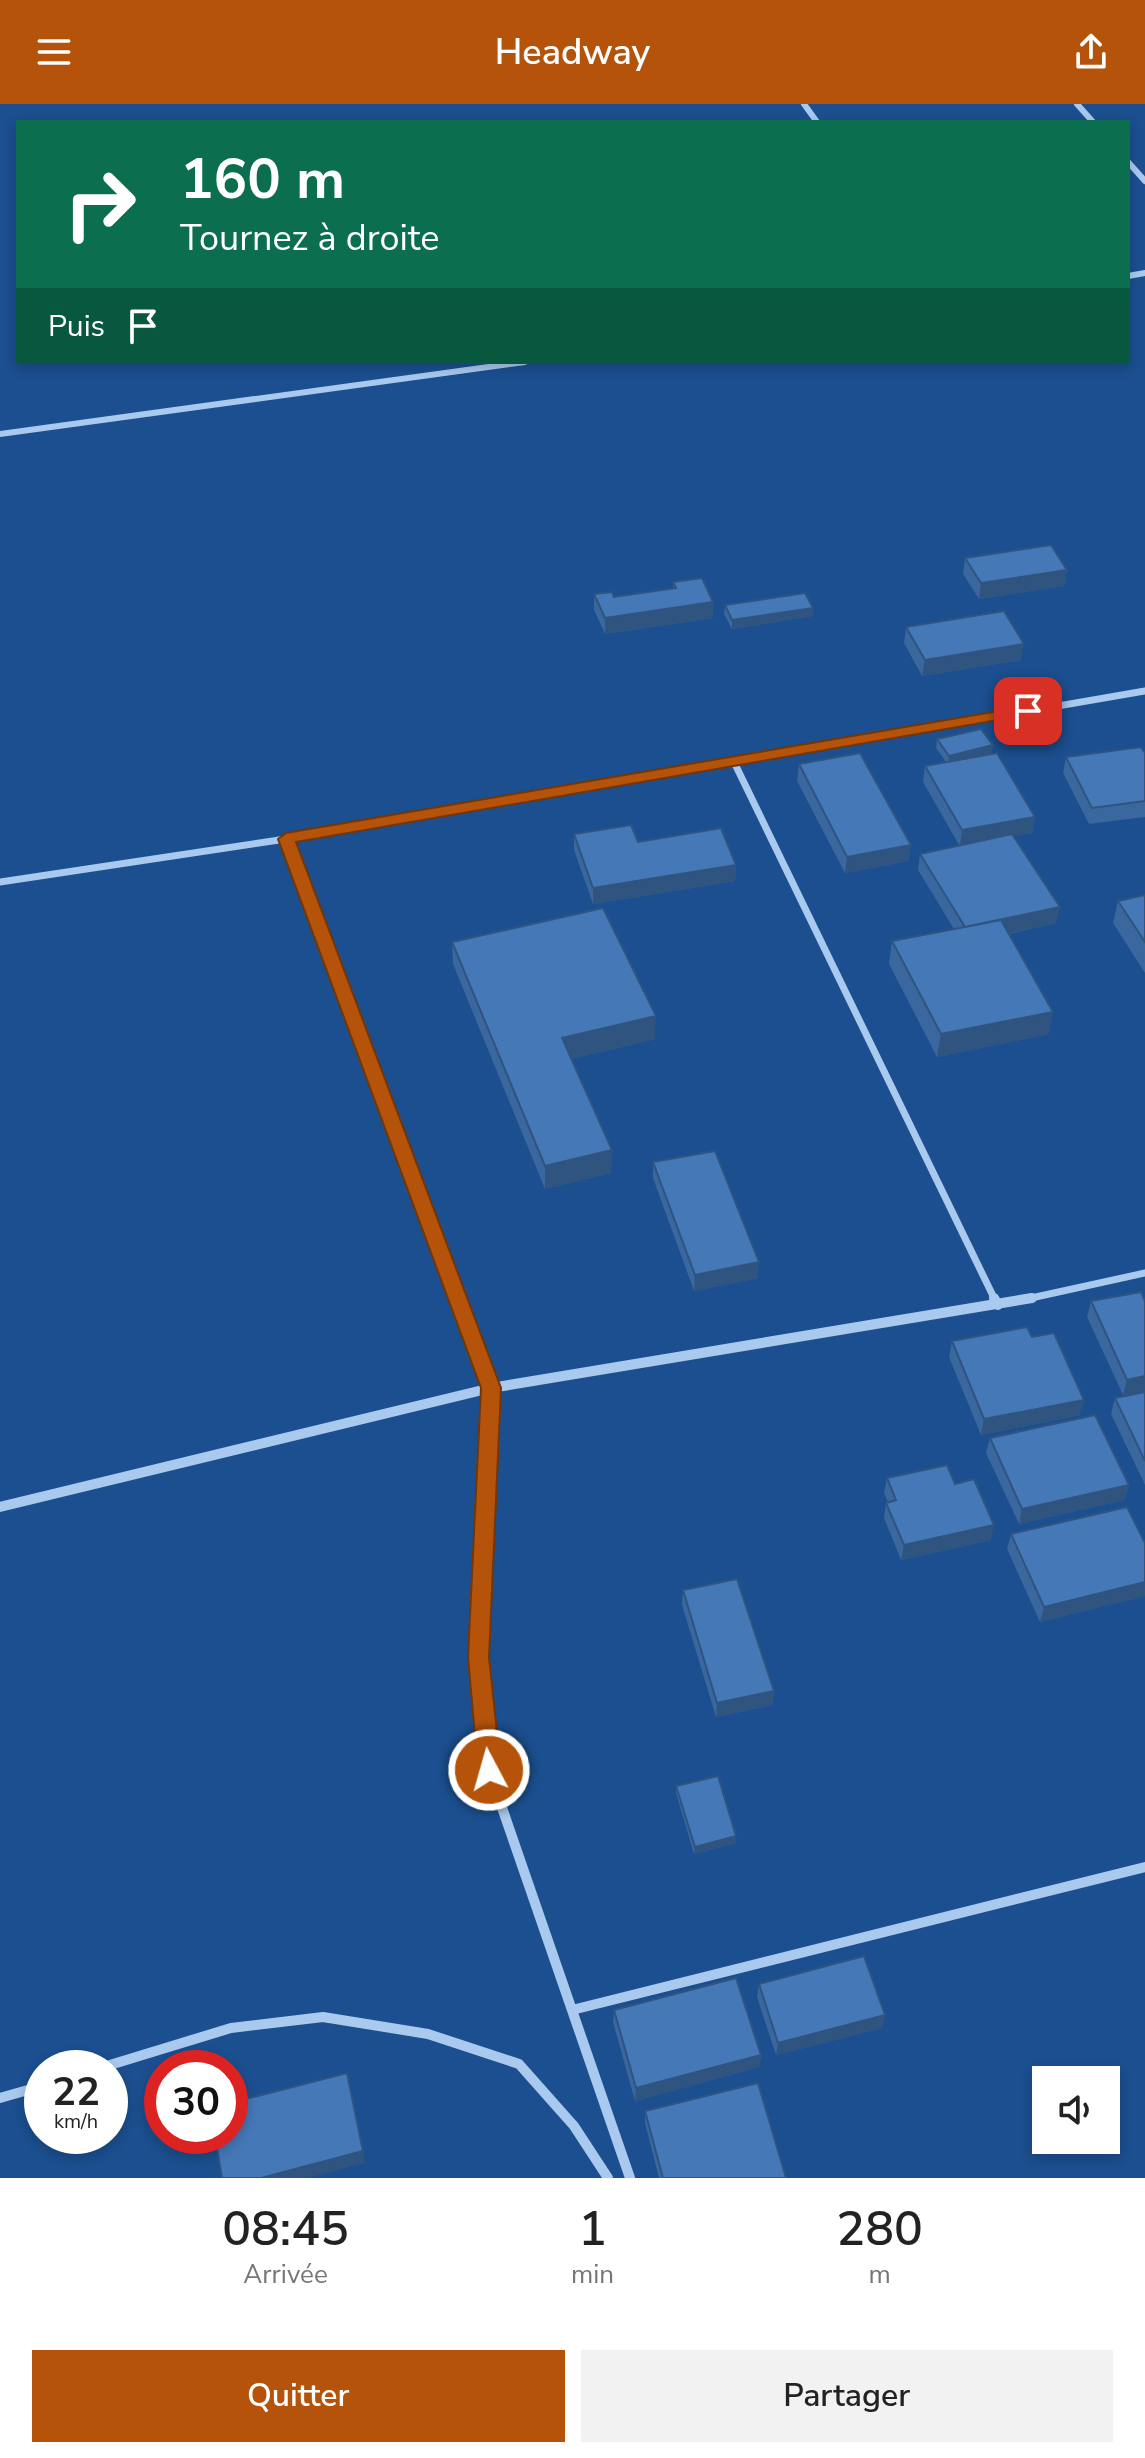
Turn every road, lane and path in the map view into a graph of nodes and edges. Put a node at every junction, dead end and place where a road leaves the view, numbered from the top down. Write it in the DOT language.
graph roads {
  1 [pos="1077,104"];
  2 [pos="1091,120"];
  3 [pos="1130,164"];
  4 [pos="1145,181"];
  5 [pos="510,364"];
  6 [pos="0,434"];
  7 [pos="1145,691"];
  8 [pos="734,762"];
  9 [pos="286,839"];
  10 [pos="0,882"];
  11 [pos="1145,1273"];
  12 [pos="998,1305"];
  13 [pos="491,1388"];
  14 [pos="0,1507"];
  15 [pos="1145,1867"];
  16 [pos="572,2010"];
  17 [pos="128,2059"];
  18 [pos="24,2091"];
  19 [pos="0,2098"];
  20 [pos="608,2178"];
  21 [pos="630,2178"];
  1 -- 2 [label="street"];
  3 -- 4 [label="street"];
  5 -- 6 [label="street"];
  7 -- 8 [label="street"];
  8 -- 9 [label="street"];
  8 -- 12 [label="street"];
  9 -- 10 [label="street"];
  9 -- 13 [label="street"];
  11 -- 12 [label="street"];
  12 -- 13 [label="street"];
  13 -- 14 [label="street"];
  13 -- 16 [label="street"];
  15 -- 16 [label="street"];
  16 -- 21 [label="street"];
  17 -- 20 [label="street"];
  18 -- 19 [label="street"];
}
